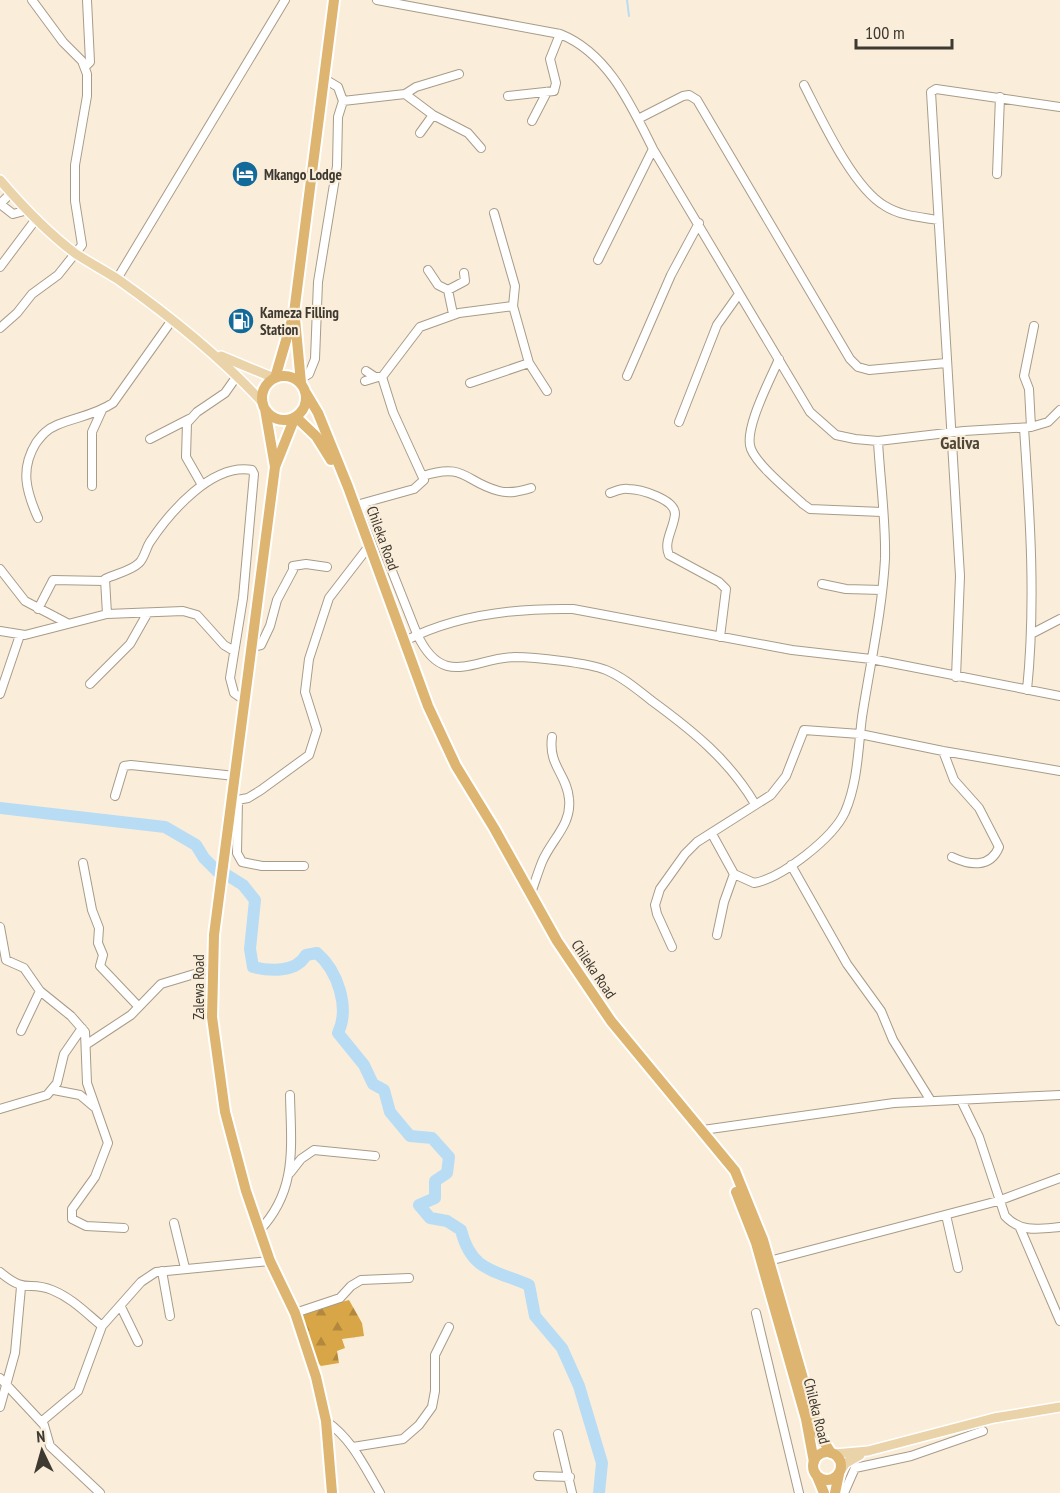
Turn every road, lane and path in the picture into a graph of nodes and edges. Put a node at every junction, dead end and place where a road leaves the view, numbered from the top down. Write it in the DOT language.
graph roads {
  1 [pos="32,0"];
  2 [pos="87,0"];
  3 [pos="285,0"];
  4 [pos="334,0"];
  5 [pos="377,0"];
  6 [pos="560,34"];
  7 [pos="85,67"];
  8 [pos="459,74"];
  9 [pos="324,78"];
  10 [pos="804,85"];
  11 [pos="547,92"];
  12 [pos="405,94"];
  13 [pos="508,96"];
  14 [pos="1000,97"];
  15 [pos="343,101"];
  16 [pos="1060,106"];
  17 [pos="434,115"];
  18 [pos="638,119"];
  19 [pos="532,121"];
  20 [pos="420,134"];
  21 [pos="481,148"];
  22 [pos="653,149"];
  23 [pos="997,174"];
  24 [pos="0,180"];
  25 [pos="11,193"];
  26 [pos="28,210"];
  27 [pos="494,213"];
  28 [pos="36,219"];
  29 [pos="938,220"];
  30 [pos="699,223"];
  31 [pos="76,254"];
  32 [pos="598,260"];
  33 [pos="0,267"];
  34 [pos="428,270"];
  35 [pos="464,273"];
  36 [pos="117,279"];
  37 [pos="448,290"];
  38 [pos="739,294"];
  39 [pos="513,306"];
  40 [pos="294,313"];
  41 [pos="453,314"];
  42 [pos="3,320"];
  43 [pos="172,320"];
  44 [pos="1034,326"];
  45 [pos="0,328"];
  46 [pos="213,353"];
  47 [pos="779,359"];
  48 [pos="529,363"];
  49 [pos="946,363"];
  50 [pos="366,371"];
  51 [pos="237,376"];
  52 [pos="627,376"];
  53 [pos="380,377"];
  54 [pos="274,378"];
  55 [pos="365,381"];
  56 [pos="470,382"];
  57 [pos="303,385"];
  58 [pos="548,391"];
  59 [pos="264,406"];
  60 [pos="102,410"];
  61 [pos="1059,415"];
  62 [pos="295,417"];
  63 [pos="189,419"];
  64 [pos="679,422"];
  65 [pos="1028,428"];
  66 [pos="951,432"];
  67 [pos="150,439"];
  68 [pos="878,441"];
  69 [pos="275,467"];
  70 [pos="423,476"];
  71 [pos="202,484"];
  72 [pos="92,486"];
  73 [pos="531,488"];
  74 [pos="610,493"];
  75 [pos="360,504"];
  76 [pos="882,512"];
  77 [pos="38,518"];
  78 [pos="366,550"];
  79 [pos="327,567"];
  80 [pos="0,569"];
  81 [pos="105,581"];
  82 [pos="822,584"];
  83 [pos="882,590"];
  84 [pos="38,609"];
  85 [pos="107,614"];
  86 [pos="147,614"];
  87 [pos="1060,619"];
  88 [pos="67,623"];
  89 [pos="0,631"];
  90 [pos="1033,633"];
  91 [pos="417,634"];
  92 [pos="20,635"];
  93 [pos="720,637"];
  94 [pos="405,641"];
  95 [pos="252,647"];
  96 [pos="234,651"];
  97 [pos="871,659"];
  98 [pos="956,677"];
  99 [pos="90,684"];
  100 [pos="1027,690"];
  101 [pos="1,695"];
  102 [pos="1060,696"];
  103 [pos="244,700"];
  104 [pos="860,734"];
  105 [pos="552,737"];
  106 [pos="943,751"];
  107 [pos="1060,771"];
  108 [pos="235,776"];
  109 [pos="115,795"];
  110 [pos="235,800"];
  111 [pos="754,804"];
  112 [pos="712,834"];
  113 [pos="952,856"];
  114 [pos="82,863"];
  115 [pos="790,865"];
  116 [pos="304,866"];
  117 [pos="734,874"];
  118 [pos="531,893"];
  119 [pos="0,927"];
  120 [pos="717,935"];
  121 [pos="672,947"];
  122 [pos="211,969"];
  123 [pos="40,991"];
  124 [pos="138,1006"];
  125 [pos="82,1028"];
  126 [pos="21,1031"];
  127 [pos="87,1044"];
  128 [pos="54,1090"];
  129 [pos="290,1095"];
  130 [pos="1060,1095"];
  131 [pos="961,1100"];
  132 [pos="931,1101"];
  133 [pos="94,1107"];
  134 [pos="0,1109"];
  135 [pos="704,1130"];
  136 [pos="375,1156"];
  137 [pos="290,1173"];
  138 [pos="1060,1178"];
  139 [pos="998,1201"];
  140 [pos="946,1215"];
  141 [pos="174,1223"];
  142 [pos="1060,1227"];
  143 [pos="124,1228"];
  144 [pos="1020,1228"];
  145 [pos="259,1230"];
  146 [pos="270,1261"];
  147 [pos="765,1262"];
  148 [pos="185,1268"];
  149 [pos="958,1268"];
  150 [pos="162,1271"];
  151 [pos="0,1272"];
  152 [pos="408,1278"];
  153 [pos="21,1287"];
  154 [pos="122,1307"];
  155 [pos="295,1313"];
  156 [pos="756,1313"];
  157 [pos="170,1316"];
  158 [pos="1060,1321"];
  159 [pos="102,1326"];
  160 [pos="449,1327"];
  161 [pos="138,1342"];
  162 [pos="0,1378"];
  163 [pos="8,1384"];
  164 [pos="0,1407"];
  165 [pos="1060,1407"];
  166 [pos="326,1421"];
  167 [pos="41,1422"];
  168 [pos="983,1431"];
  169 [pos="558,1434"];
  170 [pos="353,1447"];
  171 [pos="868,1450"];
  172 [pos="833,1453"];
  173 [pos="814,1462"];
  174 [pos="840,1472"];
  175 [pos="538,1476"];
  176 [pos="570,1476"];
  177 [pos="817,1476"];
  178 [pos="100,1493"];
  179 [pos="333,1493"];
  180 [pos="380,1493"];
  181 [pos="572,1493"];
  182 [pos="799,1493"];
  183 [pos="824,1493"];
  184 [pos="834,1493"];
  185 [pos="844,1493"];
  1 -- 7 [label="street"];
  2 -- 7 [label="street"];
  3 -- 36 [label="street"];
  4 -- 9 [label="highway"];
  5 -- 6 [label="street"];
  6 -- 11 [label="street"];
  6 -- 18 [label="street"];
  7 -- 31 [label="street"];
  8 -- 12 [label="street"];
  9 -- 15 [label="street"];
  9 -- 40 [label="highway"];
  10 -- 29 [label="street"];
  11 -- 13 [label="street"];
  11 -- 19 [label="street"];
  12 -- 15 [label="street"];
  12 -- 17 [label="street"];
  14 -- 16 [label="street"];
  14 -- 23 [label="street"];
  14 -- 29 [label="street"];
  15 -- 57 [label="street"];
  17 -- 20 [label="street"];
  17 -- 21 [label="street"];
  18 -- 22 [label="street"];
  18 -- 49 [label="street"];
  22 -- 30 [label="street"];
  22 -- 32 [label="street"];
  24 -- 25 [label="main road"];
  25 -- 26 [label="main road"];
  25 -- 26 [label="street"];
  26 -- 28 [label="main road"];
  27 -- 39 [label="street"];
  28 -- 31 [label="main road"];
  28 -- 33 [label="street"];
  29 -- 49 [label="street"];
  30 -- 38 [label="street"];
  30 -- 52 [label="street"];
  31 -- 36 [label="main road"];
  31 -- 42 [label="street"];
  34 -- 37 [label="street"];
  35 -- 37 [label="street"];
  36 -- 43 [label="main road"];
  37 -- 41 [label="street"];
  38 -- 47 [label="street"];
  38 -- 64 [label="street"];
  39 -- 41 [label="street"];
  39 -- 48 [label="street"];
  40 -- 54 [label="highway"];
  40 -- 57 [label="highway"];
  41 -- 53 [label="street"];
  42 -- 45 [label="street"];
  43 -- 46 [label="main road"];
  43 -- 60 [label="street"];
  44 -- 65 [label="street"];
  46 -- 51 [label="main road"];
  46 -- 54 [label="main road"];
  47 -- 68 [label="street"];
  47 -- 76 [label="street"];
  48 -- 56 [label="street"];
  48 -- 58 [label="street"];
  49 -- 66 [label="street"];
  50 -- 53 [label="street"];
  51 -- 59 [label="main road"];
  51 -- 63 [label="street"];
  53 -- 55 [label="street"];
  53 -- 70 [label="street"];
  54 -- 57 [label="highway"];
  54 -- 59 [label="highway"];
  57 -- 62 [label="highway"];
  57 -- 75 [label="highway, Chileka Road"];
  59 -- 62 [label="highway"];
  59 -- 69 [label="highway, Zalewa Road"];
  60 -- 72 [label="street"];
  60 -- 77 [label="street"];
  61 -- 65 [label="street"];
  62 -- 69 [label="highway, Zalewa Road"];
  62 -- 78 [label="highway"];
  63 -- 67 [label="street"];
  63 -- 71 [label="street"];
  65 -- 66 [label="street"];
  65 -- 90 [label="street"];
  66 -- 68 [label="street"];
  66 -- 98 [label="street"];
  68 -- 76 [label="street"];
  69 -- 95 [label="highway, Zalewa Road"];
  70 -- 73 [label="street"];
  70 -- 75 [label="street"];
  71 -- 81 [label="street"];
  71 -- 96 [label="street"];
  74 -- 93 [label="street"];
  75 -- 91 [label="street"];
  75 -- 94 [label="highway, Chileka Road"];
  76 -- 83 [label="street"];
  78 -- 110 [label="street"];
  78 -- 147 [label="highway"];
  79 -- 95 [label="street"];
  80 -- 84 [label="street"];
  81 -- 84 [label="street"];
  81 -- 85 [label="street"];
  82 -- 83 [label="street"];
  83 -- 97 [label="street"];
  84 -- 88 [label="street"];
  85 -- 86 [label="street"];
  85 -- 88 [label="street"];
  86 -- 96 [label="street"];
  86 -- 99 [label="street"];
  87 -- 90 [label="street"];
  88 -- 92 [label="street"];
  89 -- 92 [label="street"];
  90 -- 100 [label="street"];
  91 -- 93 [label="street"];
  91 -- 94 [label="street"];
  91 -- 111 [label="street"];
  92 -- 101 [label="street"];
  93 -- 97 [label="street"];
  94 -- 118 [label="highway, Chileka Road"];
  95 -- 103 [label="highway, Zalewa Road"];
  96 -- 103 [label="street"];
  97 -- 98 [label="street"];
  97 -- 104 [label="street"];
  98 -- 100 [label="street"];
  100 -- 102 [label="street"];
  103 -- 108 [label="highway, Zalewa Road"];
  104 -- 106 [label="street"];
  104 -- 111 [label="street"];
  104 -- 115 [label="street"];
  105 -- 118 [label="street"];
  106 -- 107 [label="street"];
  106 -- 113 [label="street"];
  108 -- 109 [label="street"];
  108 -- 110 [label="highway, Zalewa Road"];
  110 -- 116 [label="street"];
  110 -- 122 [label="highway, Zalewa Road"];
  111 -- 112 [label="street"];
  112 -- 117 [label="street"];
  112 -- 121 [label="street"];
  114 -- 124 [label="street"];
  115 -- 117 [label="street"];
  115 -- 132 [label="street"];
  117 -- 120 [label="street"];
  118 -- 135 [label="highway, Chileka Road"];
  119 -- 123 [label="street"];
  122 -- 124 [label="street"];
  122 -- 145 [label="highway, Zalewa Road"];
  123 -- 125 [label="street"];
  123 -- 126 [label="street"];
  124 -- 127 [label="street"];
  125 -- 127 [label="street"];
  125 -- 128 [label="street"];
  127 -- 133 [label="street"];
  128 -- 133 [label="street"];
  128 -- 134 [label="street"];
  129 -- 137 [label="street"];
  130 -- 131 [label="street"];
  131 -- 132 [label="street"];
  131 -- 139 [label="street"];
  132 -- 135 [label="street"];
  133 -- 143 [label="street"];
  135 -- 147 [label="highway, Chileka Road"];
  136 -- 137 [label="street"];
  137 -- 145 [label="street"];
  138 -- 139 [label="street"];
  139 -- 140 [label="street"];
  139 -- 144 [label="street"];
  140 -- 147 [label="street"];
  140 -- 149 [label="street"];
  141 -- 148 [label="street"];
  142 -- 144 [label="street"];
  144 -- 158 [label="street"];
  145 -- 146 [label="highway, Zalewa Road"];
  146 -- 148 [label="street"];
  146 -- 155 [label="highway, Zalewa Road"];
  147 -- 172 [label="highway, Chileka Road"];
  147 -- 173 [label="highway, Chileka Road"];
  148 -- 150 [label="street"];
  150 -- 154 [label="street"];
  150 -- 157 [label="street"];
  151 -- 153 [label="street"];
  152 -- 155 [label="street"];
  153 -- 159 [label="street"];
  153 -- 163 [label="street"];
  154 -- 159 [label="street"];
  154 -- 161 [label="street"];
  155 -- 166 [label="highway, Zalewa Road"];
  156 -- 182 [label="street"];
  159 -- 167 [label="street"];
  160 -- 170 [label="street"];
  162 -- 163 [label="street"];
  163 -- 164 [label="street"];
  163 -- 167 [label="street"];
  165 -- 171 [label="main road"];
  166 -- 170 [label="street"];
  166 -- 179 [label="highway, Zalewa Road"];
  167 -- 178 [label="street"];
  168 -- 185 [label="street"];
  169 -- 176 [label="street"];
  170 -- 180 [label="street"];
  171 -- 172 [label="main road"];
  171 -- 174 [label="main road"];
  172 -- 173 [label="highway, Chileka Road"];
  172 -- 174 [label="highway, Chileka Road"];
  173 -- 177 [label="highway, Chileka Road"];
  174 -- 177 [label="highway"];
  174 -- 184 [label="highway"];
  175 -- 176 [label="street"];
  176 -- 181 [label="street"];
  177 -- 183 [label="highway, Chileka Road"];
}
